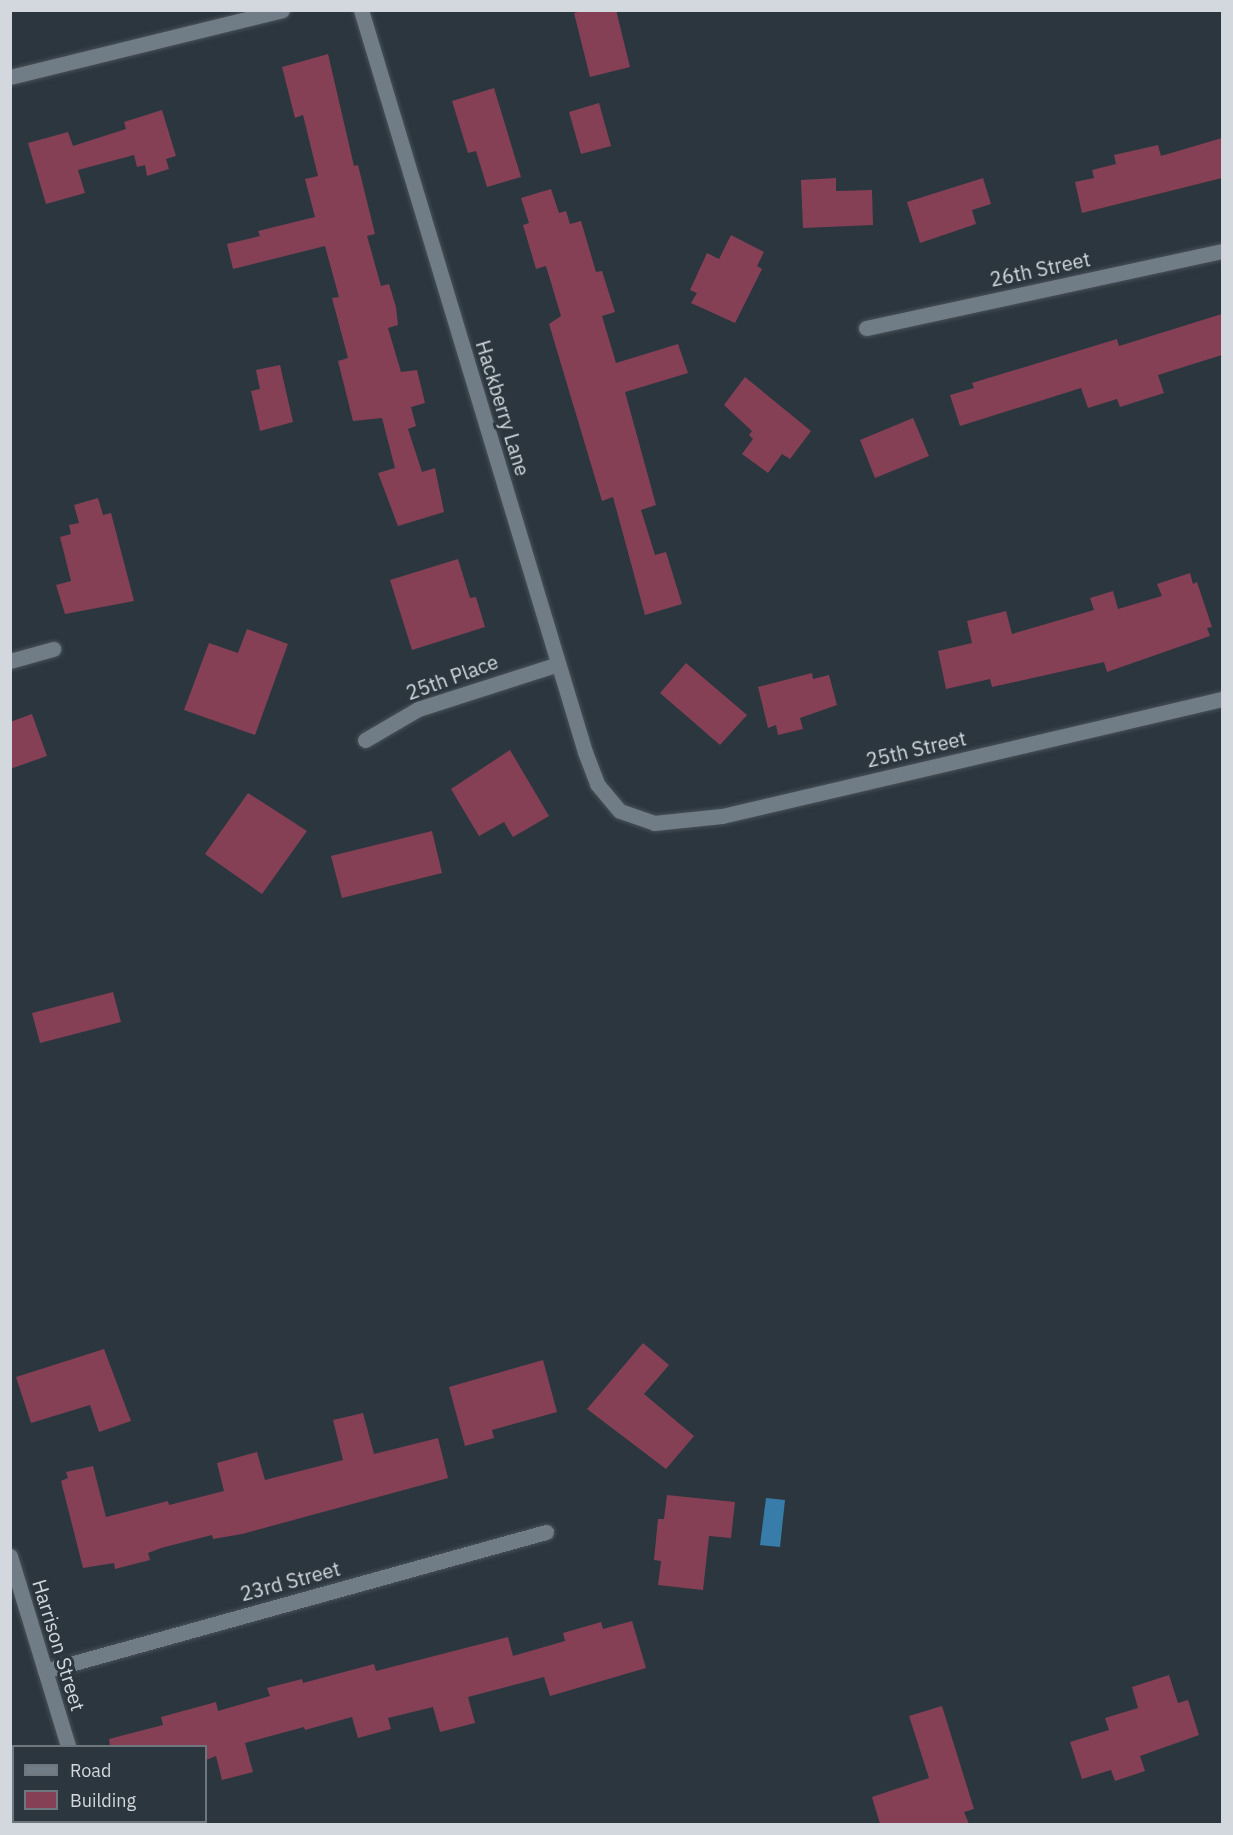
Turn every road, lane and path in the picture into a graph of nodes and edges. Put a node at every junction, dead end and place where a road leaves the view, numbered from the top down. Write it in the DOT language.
graph roads {
  1 [pos="282,10"];
  2 [pos="361,10"];
  3 [pos="10,77"];
  4 [pos="1222,251"];
  5 [pos="866,328"];
  6 [pos="53,649"];
  7 [pos="10,661"];
  8 [pos="558,663"];
  9 [pos="1222,699"];
  10 [pos="365,740"];
  11 [pos="620,811"];
  12 [pos="546,1532"];
  13 [pos="10,1556"];
  14 [pos="45,1671"];
  15 [pos="68,1745"];
  1 -- 3 [label="street"];
  2 -- 8 [label="street, Hackberry Lane"];
  4 -- 5 [label="street, 26th Street"];
  6 -- 7 [label="street"];
  8 -- 10 [label="street, 25th Place"];
  8 -- 11 [label="street, Hackberry Lane"];
  9 -- 11 [label="street, 25th Street"];
  12 -- 14 [label="street, 23rd Street"];
  13 -- 14 [label="street, Harrison Street"];
  14 -- 15 [label="street, Harrison Street"];
}
